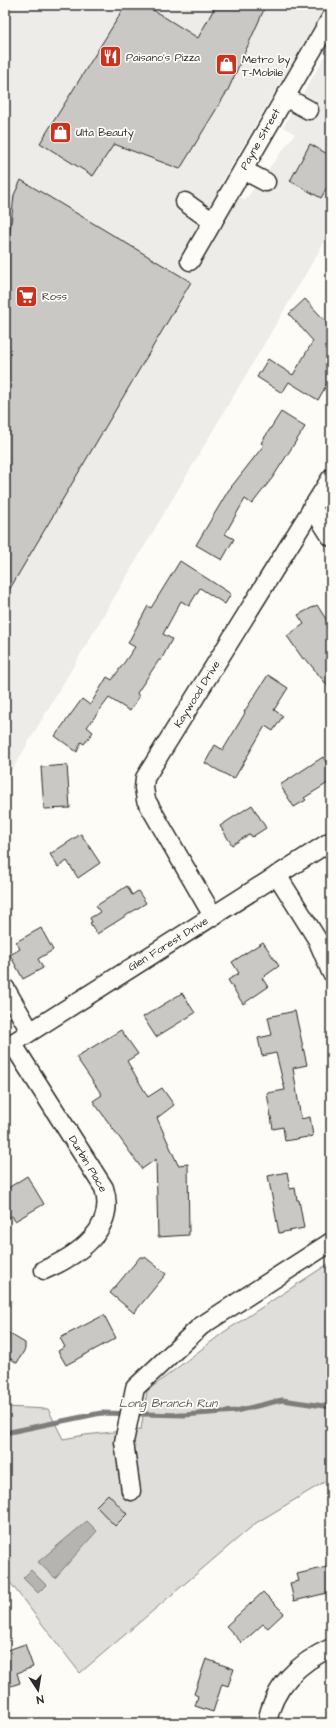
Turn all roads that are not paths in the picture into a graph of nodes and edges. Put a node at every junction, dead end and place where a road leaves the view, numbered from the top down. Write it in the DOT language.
graph roads {
  1 [pos="331,18"];
  2 [pos="285,97"];
  3 [pos="309,110"];
  4 [pos="243,170"];
  5 [pos="266,182"];
  6 [pos="185,202"];
  7 [pos="213,222"];
  8 [pos="190,261"];
  9 [pos="331,478"];
  10 [pos="312,507"];
  11 [pos="331,537"];
  12 [pos="331,841"];
  13 [pos="278,875"];
  14 [pos="214,916"];
  15 [pos="331,972"];
  16 [pos="5,988"];
  17 [pos="30,1031"];
  18 [pos="9,1045"];
  19 [pos="331,1242"];
  20 [pos="44,1270"];
  21 [pos="131,1490"];
  22 [pos="331,1648"];
  23 [pos="267,1723"];
  1 -- 2 [label="street, Payne Street"];
  2 -- 3 [label="street"];
  2 -- 4 [label="street, Payne Street"];
  4 -- 5 [label="street"];
  4 -- 7 [label="street, Payne Street"];
  6 -- 7 [label="street"];
  7 -- 8 [label="street, Payne Street"];
  9 -- 10 [label="street, Kaywood Drive"];
  10 -- 11 [label="street"];
  10 -- 14 [label="street, Kaywood Drive"];
  12 -- 13 [label="street, Glen Forest Drive"];
  13 -- 14 [label="street, Glen Forest Drive"];
  13 -- 15 [label="street"];
  14 -- 17 [label="street, Glen Forest Drive"];
  16 -- 17 [label="street"];
  17 -- 18 [label="street, Glen Forest Drive"];
  18 -- 20 [label="street, Durbin Place"];
  19 -- 21 [label="street"];
  22 -- 23 [label="street"];
}
